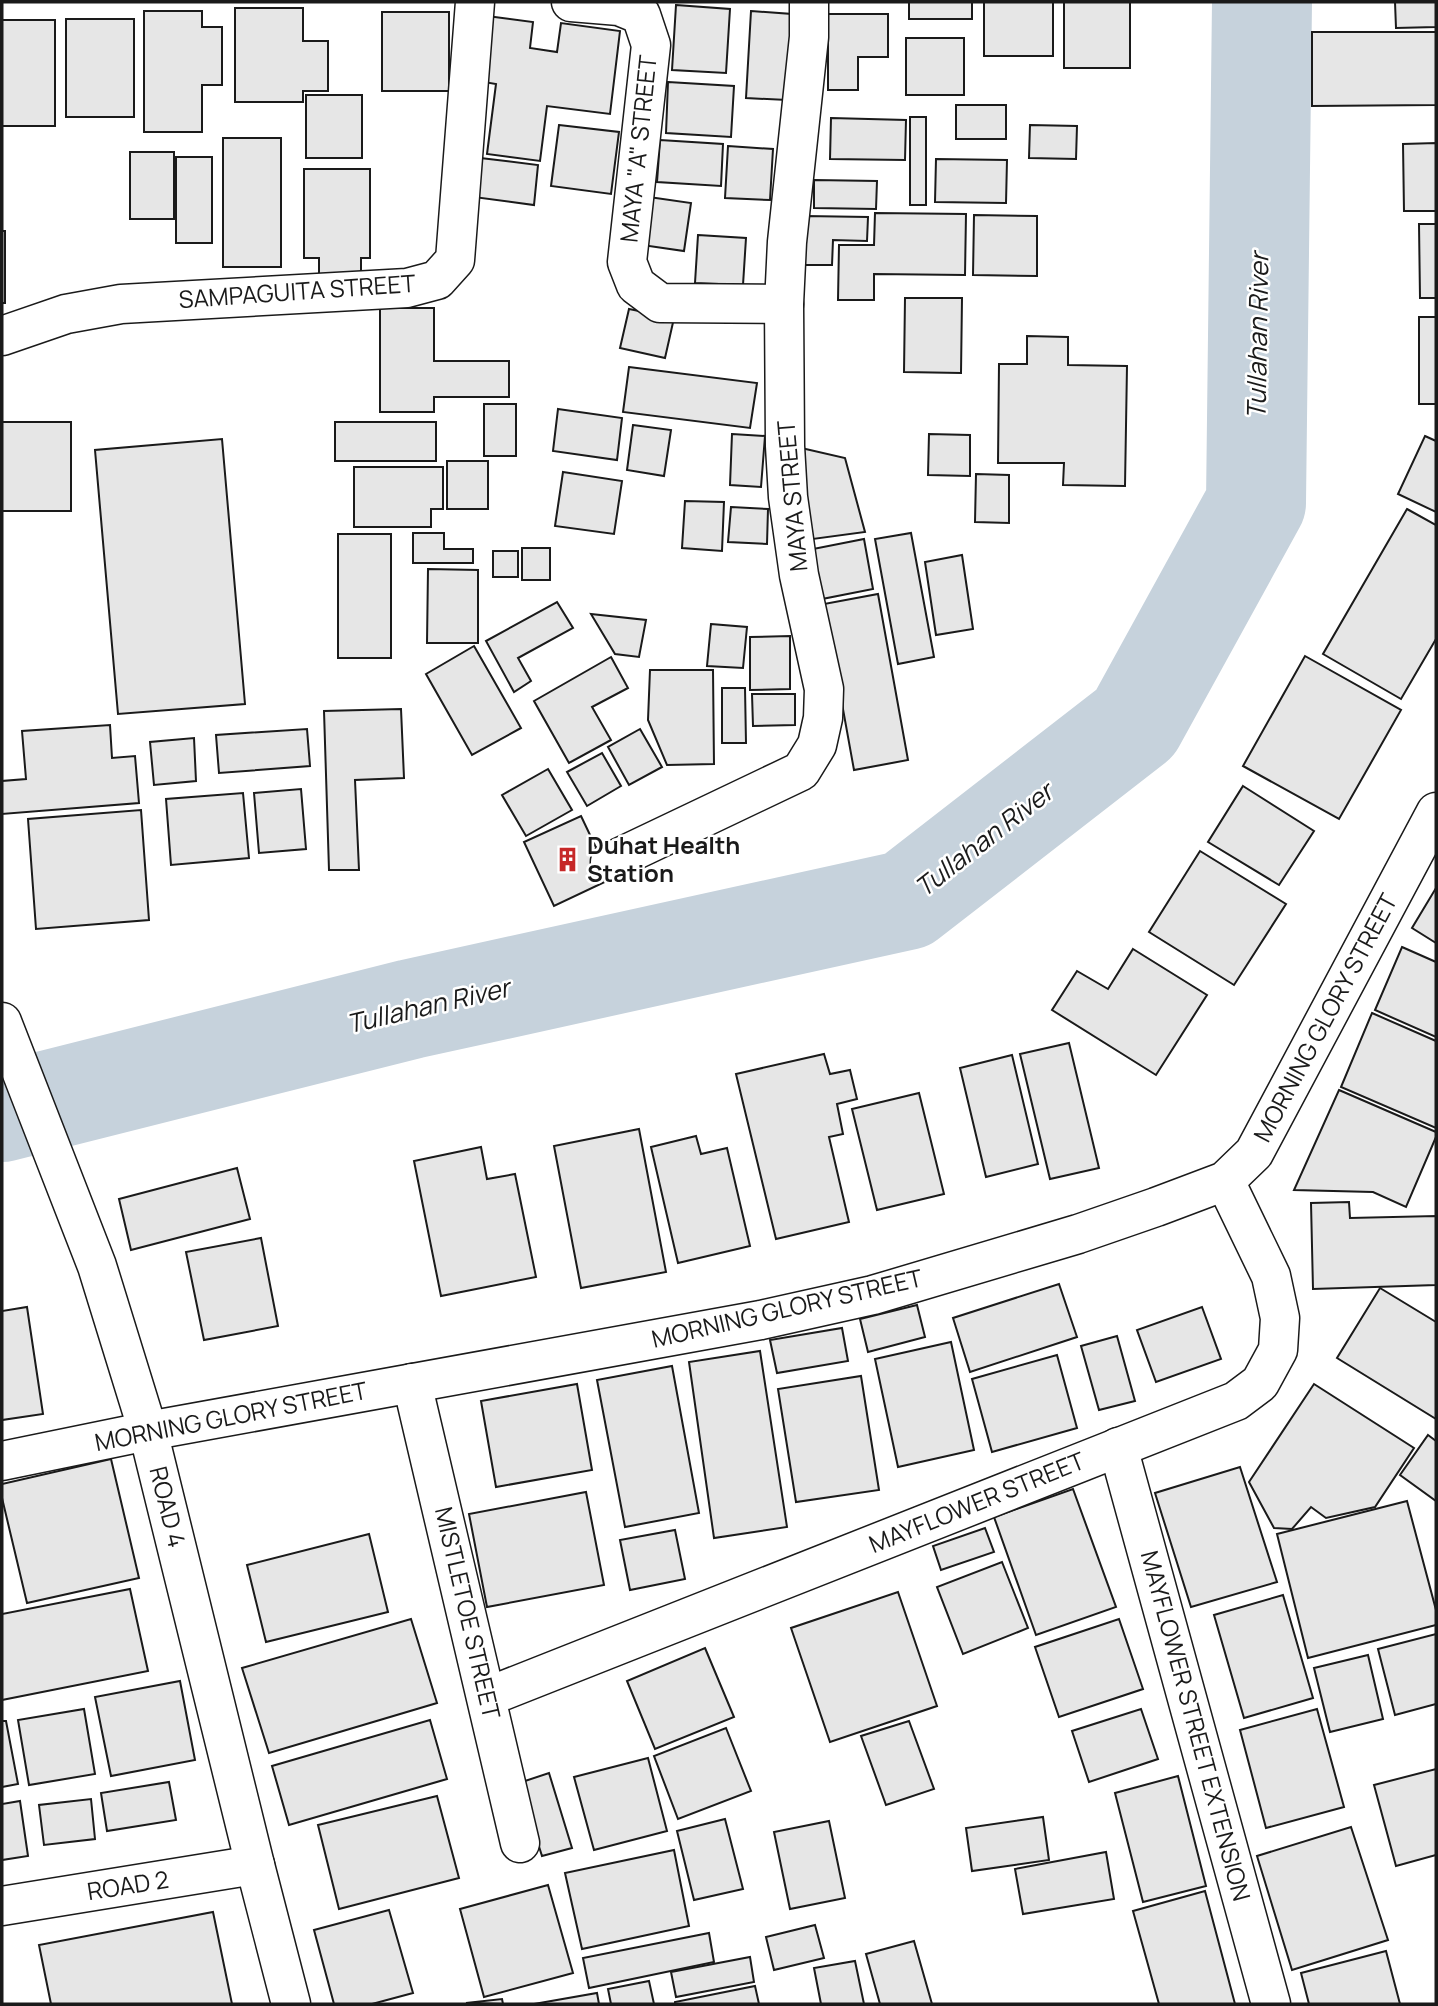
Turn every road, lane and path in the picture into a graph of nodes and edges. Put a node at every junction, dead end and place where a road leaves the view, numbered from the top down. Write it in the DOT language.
graph roads {
  1 [pos="475,2"];
  2 [pos="571,2"];
  3 [pos="809,2"];
  4 [pos="784,304"];
  5 [pos="2,336"];
  6 [pos="1436,812"];
  7 [pos="610,862"];
  8 [pos="2,1022"];
  9 [pos="1225,1181"];
  10 [pos="412,1383"];
  11 [pos="148,1431"];
  12 [pos="1118,1447"];
  13 [pos="2,1461"];
  14 [pos="487,1698"];
  15 [pos="520,1843"];
  16 [pos="255,1865"];
  17 [pos="2,1906"];
  18 [pos="291,2004"];
  19 [pos="1271,2004"];
  1 -- 5 [label="street, SAMPAGUITA STREET"];
  2 -- 4 [label="street, MAYA \"A\" STREET"];
  3 -- 4 [label="street, MAYA STREET"];
  4 -- 7 [label="street, MAYA STREET"];
  6 -- 9 [label="street, MORNING GLORY STREET"];
  8 -- 11 [label="street, ROAD 4"];
  9 -- 10 [label="street, MORNING GLORY STREET"];
  9 -- 12 [label="street, MAYFLOWER STREET"];
  10 -- 11 [label="street, MORNING GLORY STREET"];
  10 -- 14 [label="street, MISTLETOE STREET"];
  11 -- 13 [label="street, MORNING GLORY STREET"];
  11 -- 16 [label="street, ROAD 4"];
  12 -- 14 [label="street, MAYFLOWER STREET"];
  12 -- 19 [label="street, MAYFLOWER STREET EXTENSION"];
  14 -- 15 [label="street, MISTLETOE STREET"];
  16 -- 17 [label="street, ROAD 2"];
  16 -- 18 [label="street, ROAD 4"];
}
